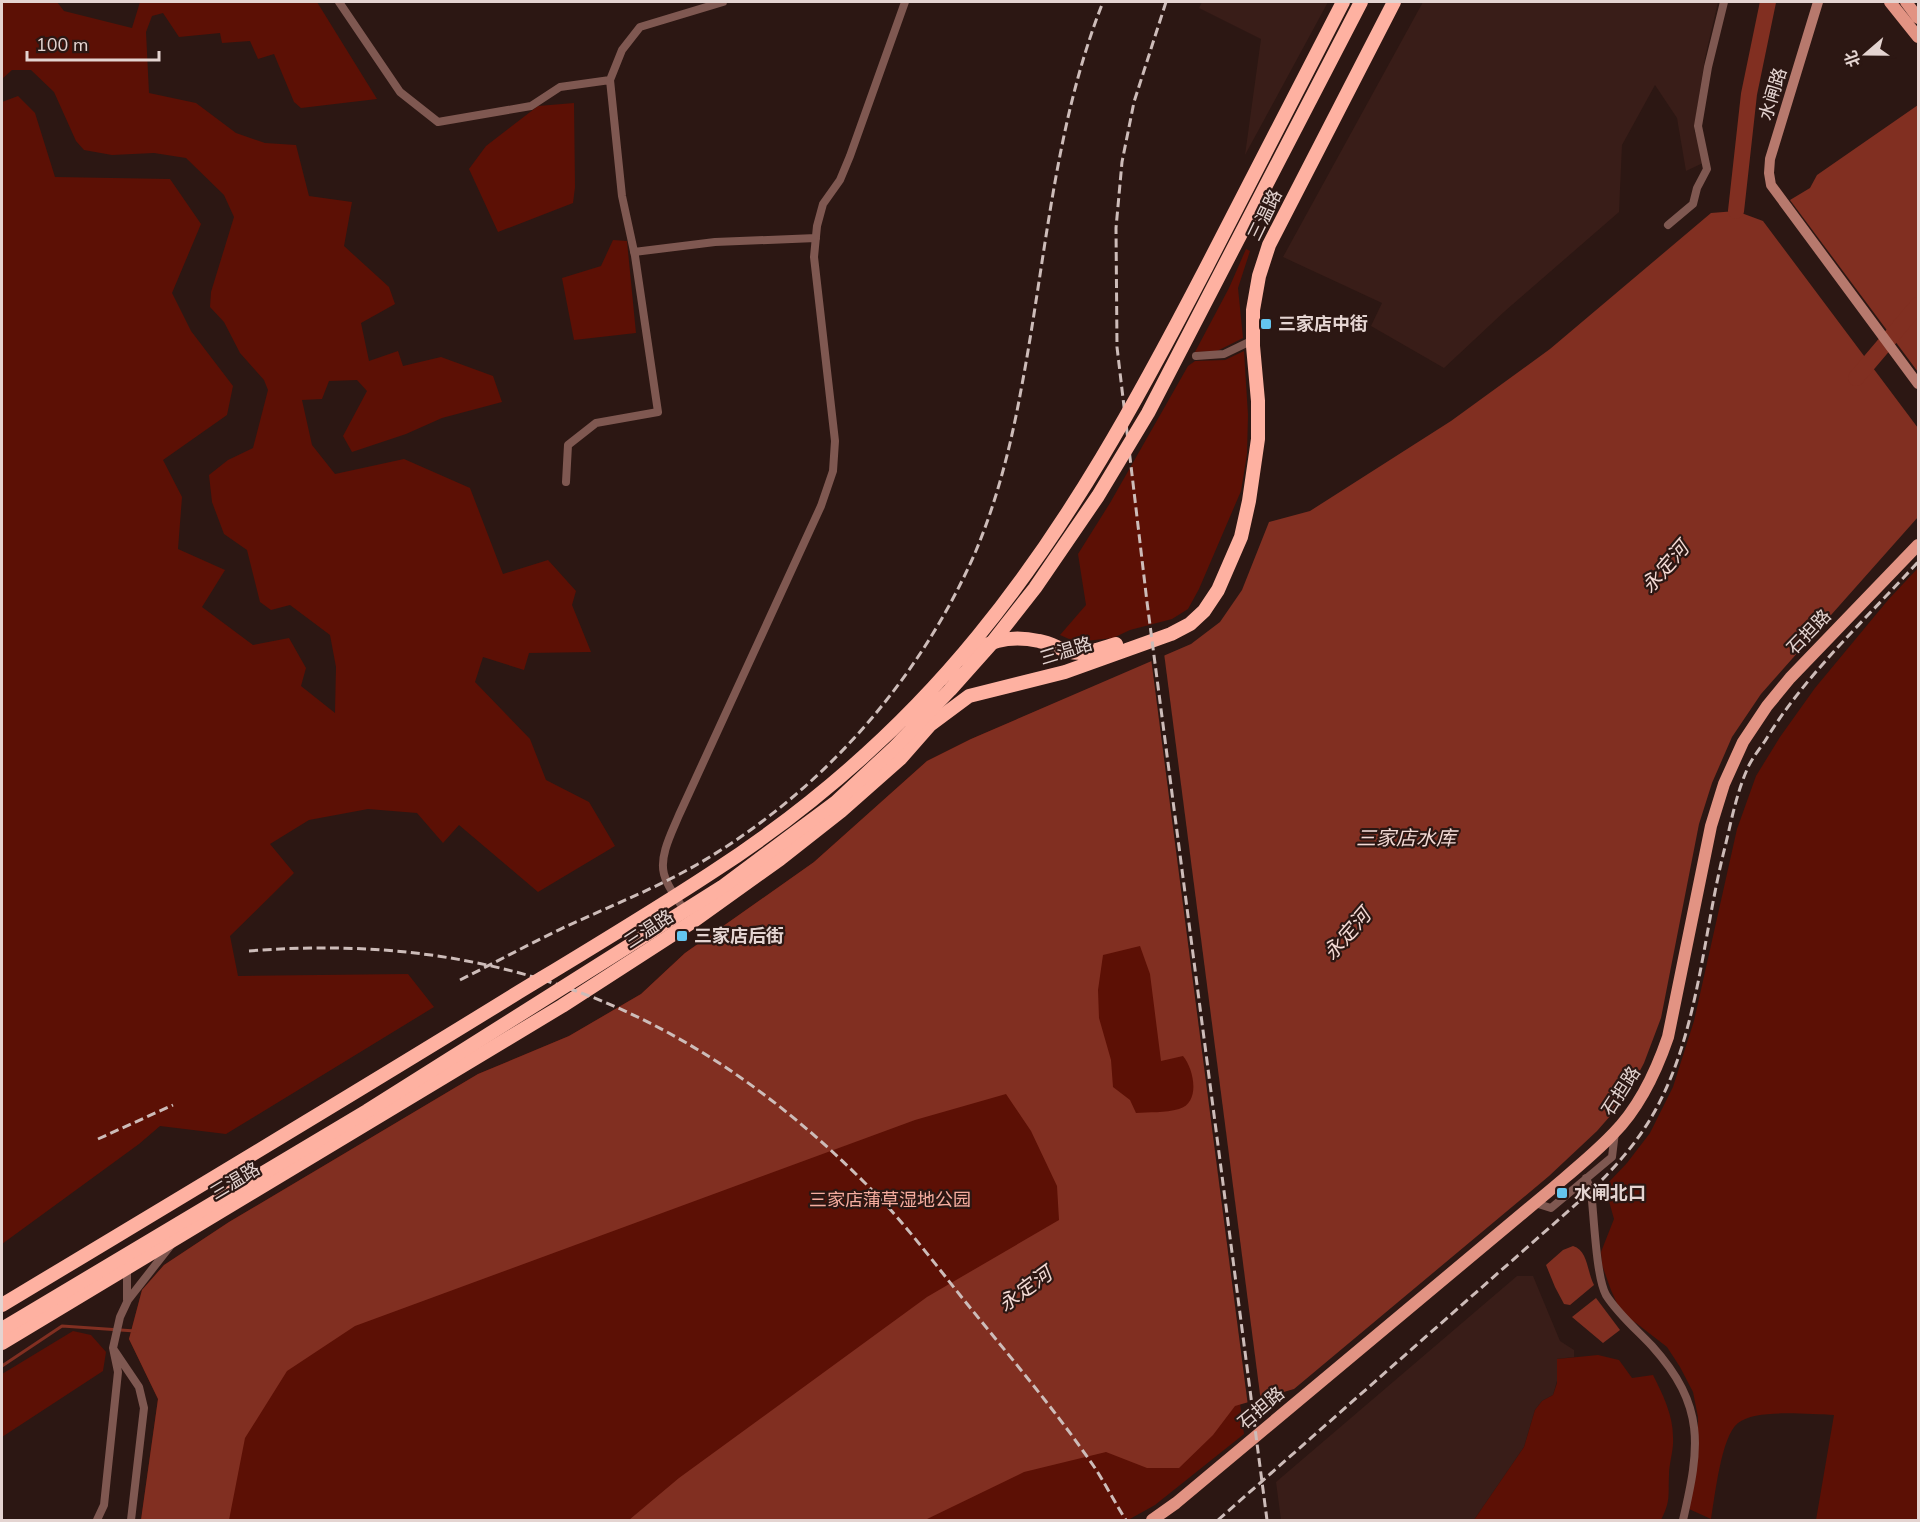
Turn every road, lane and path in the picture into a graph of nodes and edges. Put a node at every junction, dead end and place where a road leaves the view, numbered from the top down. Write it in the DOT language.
graph roads {
  1 [pos="339,2"];
  2 [pos="723,2"];
  3 [pos="905,2"];
  4 [pos="1343,2"];
  5 [pos="1361,2"];
  6 [pos="1394,2"];
  7 [pos="1724,2"];
  8 [pos="1818,2"];
  9 [pos="1890,2"];
  10 [pos="1906,2"];
  11 [pos="1918,18"];
  12 [pos="1918,37"];
  13 [pos="610,80"];
  14 [pos="1668,225"];
  15 [pos="816,238"];
  16 [pos="634,252"];
  17 [pos="1253,340"];
  18 [pos="1196,356"];
  19 [pos="1918,384"];
  20 [pos="566,482"];
  21 [pos="1249,501"];
  22 [pos="1918,545"];
  23 [pos="939,681"];
  24 [pos="772,831"];
  25 [pos="676,897"];
  26 [pos="692,922"];
  27 [pos="356,1093"];
  28 [pos="1615,1132"];
  29 [pos="1586,1178"];
  30 [pos="1534,1203"];
  31 [pos="181,1234"];
  32 [pos="127,1266"];
  33 [pos="128,1302"];
  34 [pos="2,1307"];
  35 [pos="2,1329"];
  36 [pos="2,1343"];
  37 [pos="114,1348"];
  38 [pos="97,1521"];
  39 [pos="131,1521"];
  40 [pos="1152,1521"];
  41 [pos="1683,1521"];
  1 -- 13 [label="street"];
  2 -- 13 [label="street"];
  3 -- 15 [label="street"];
  4 -- 23 [label="highway, bridge"];
  5 -- 35 [label="highway, bridge"];
  6 -- 17 [label="highway, 三温路"];
  7 -- 14 [label="street"];
  8 -- 19 [label="street, 水闸路"];
  9 -- 12 [label="main road"];
  10 -- 11 [label="main road"];
  13 -- 16 [label="street"];
  15 -- 16 [label="street"];
  15 -- 25 [label="street"];
  16 -- 20 [label="street"];
  17 -- 18 [label="street"];
  17 -- 21 [label="highway, 三温路"];
  21 -- 23 [label="highway, 三温路"];
  21 -- 26 [label="highway, 三温路"];
  22 -- 28 [label="main road, 石担路"];
  23 -- 24 [label="highway, 三温路"];
  24 -- 25 [label="highway, 三温路"];
  24 -- 27 [label="highway, bridge"];
  25 -- 26 [label="street"];
  25 -- 27 [label="highway, 三温路"];
  26 -- 31 [label="highway, 三温路"];
  27 -- 34 [label="highway, 三温路, bridge"];
  28 -- 29 [label="street"];
  28 -- 30 [label="main road, 石担路"];
  29 -- 30 [label="street"];
  29 -- 41 [label="street"];
  30 -- 40 [label="main road, 石担路"];
  31 -- 32 [label="highway, 三温路"];
  31 -- 33 [label="street"];
  32 -- 33 [label="street"];
  32 -- 36 [label="highway, 三温路"];
  33 -- 37 [label="street"];
  37 -- 38 [label="street"];
  37 -- 39 [label="street"];
}
